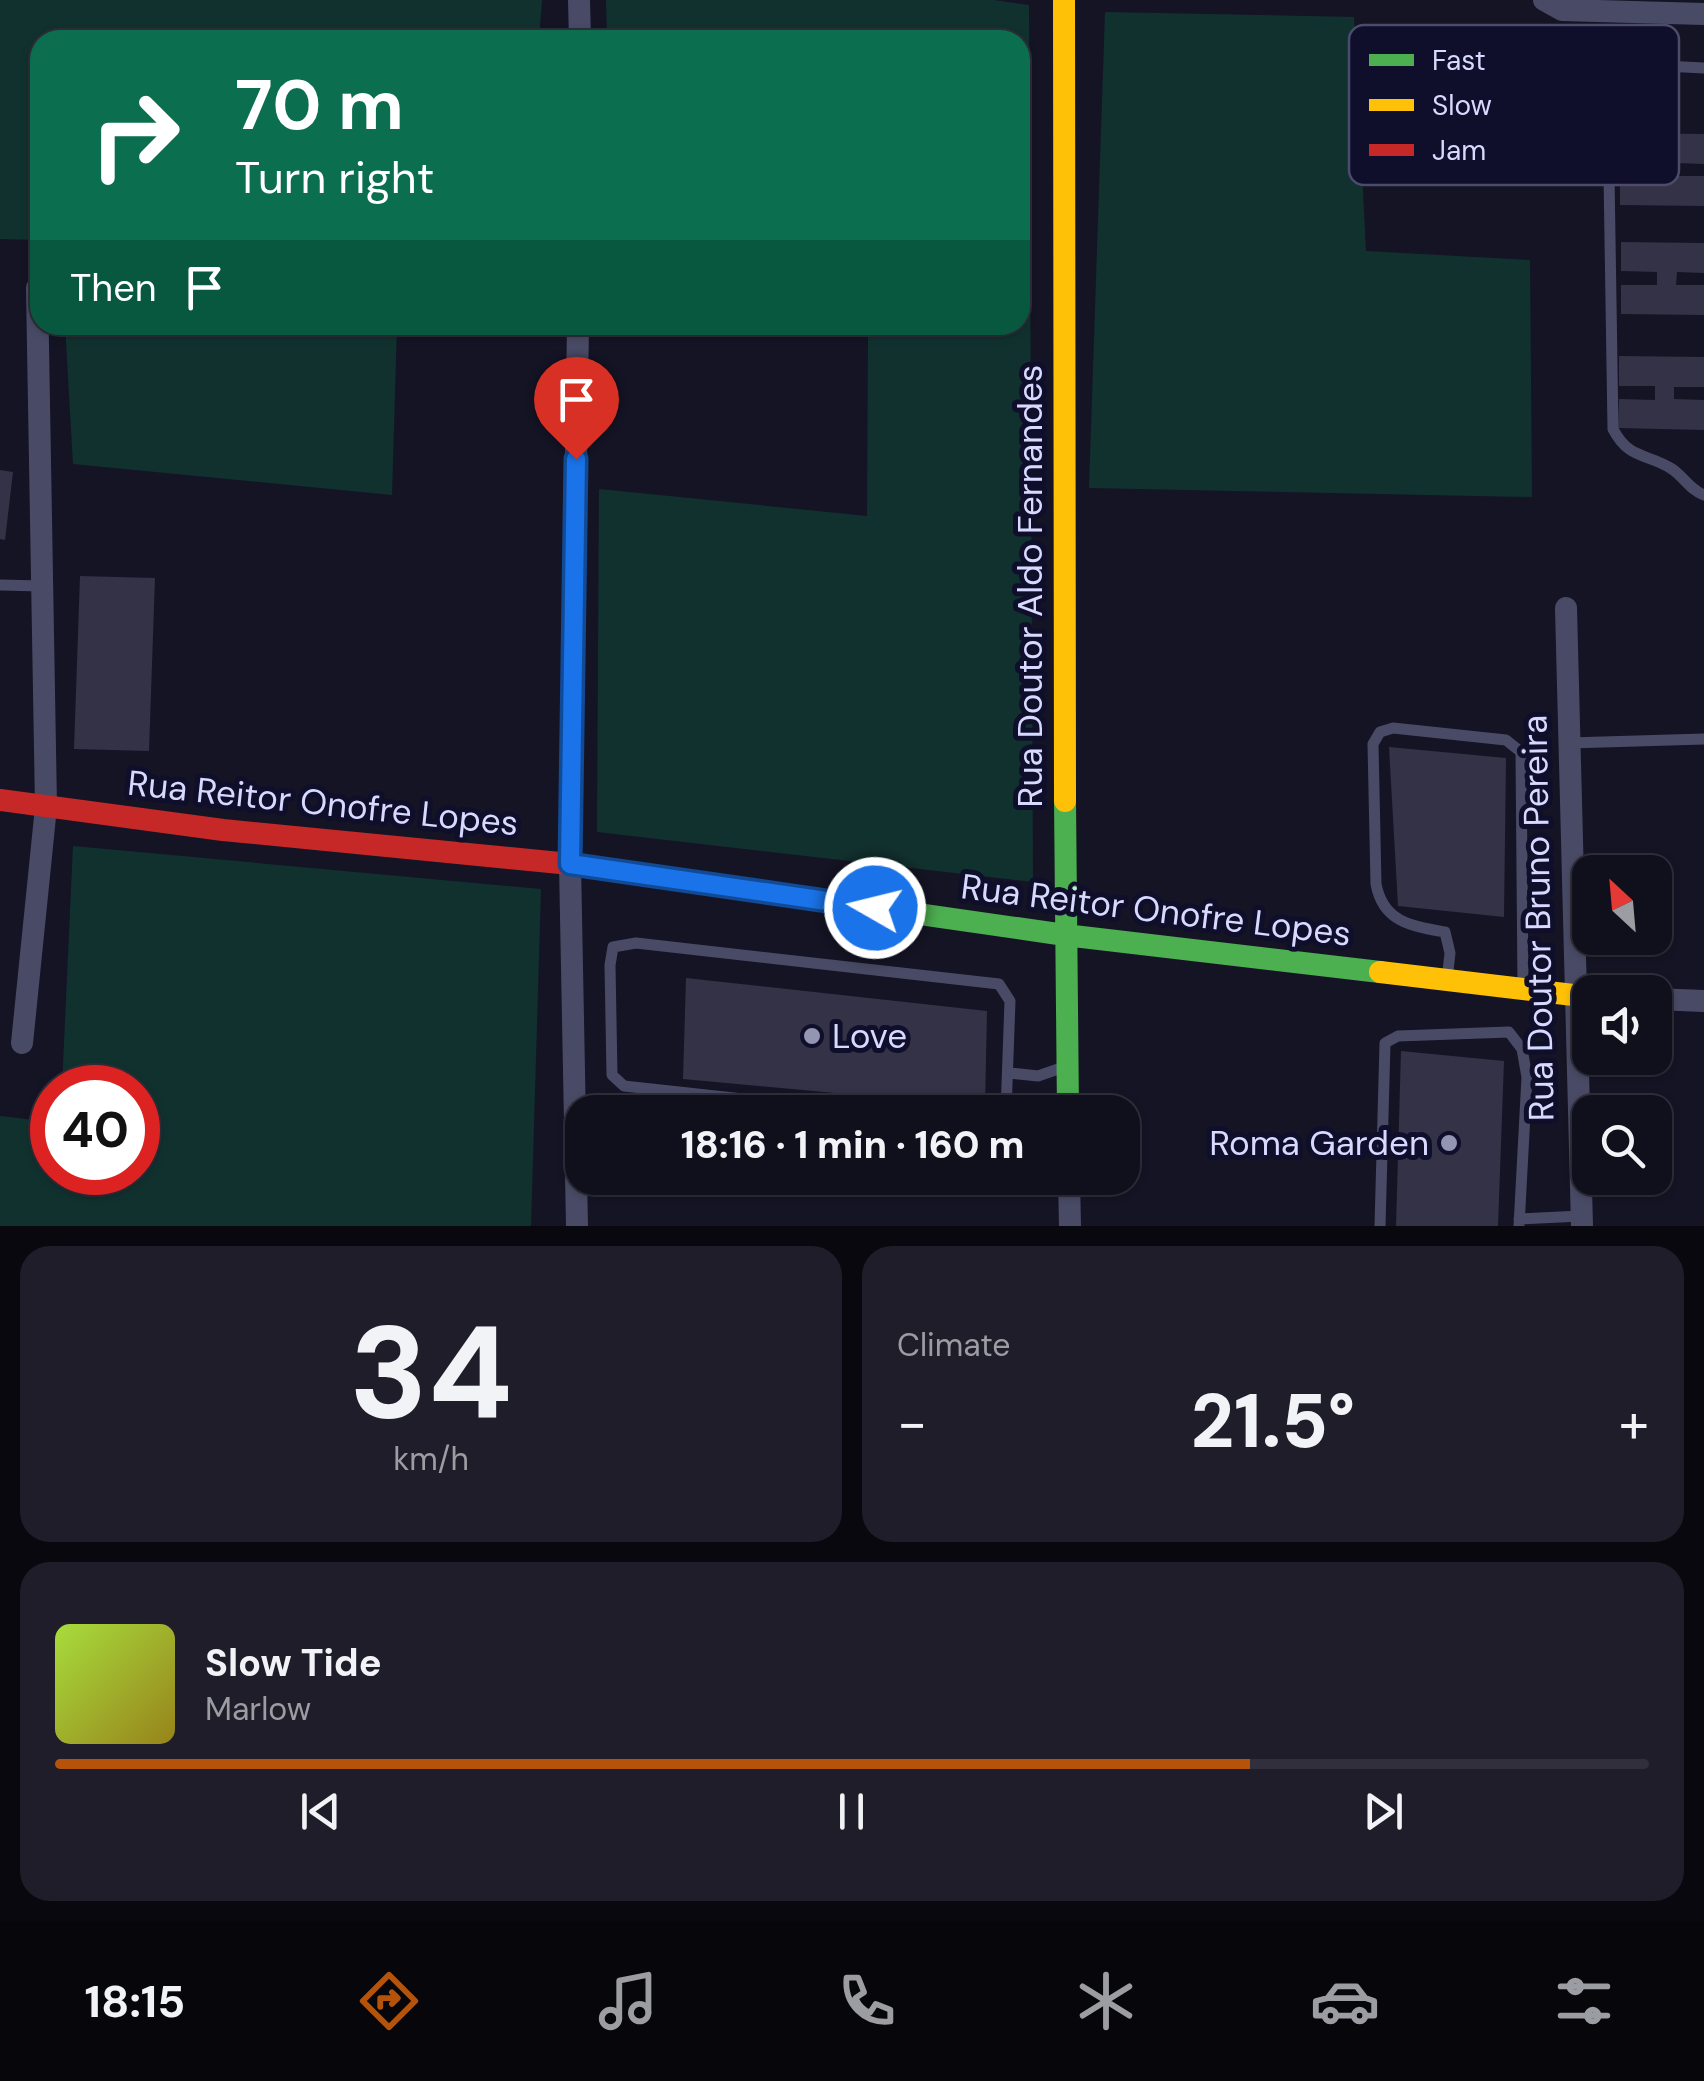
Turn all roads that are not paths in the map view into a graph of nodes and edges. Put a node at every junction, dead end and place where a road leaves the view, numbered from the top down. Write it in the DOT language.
graph roads {
  1 [pos="579,0"];
  2 [pos="1064,0"];
  3 [pos="1556,3"];
  4 [pos="1704,14"];
  5 [pos="580,30"];
  6 [pos="1679,67"];
  7 [pos="1704,68"];
  8 [pos="1609,185"];
  9 [pos="38,335"];
  10 [pos="578,335"];
  11 [pos="1704,495"];
  12 [pos="0,585"];
  13 [pos="42,586"];
  14 [pos="1566,608"];
  15 [pos="1704,738"];
  16 [pos="1568,743"];
  17 [pos="0,800"];
  18 [pos="46,807"];
  19 [pos="570,864"];
  20 [pos="1065,936"];
  21 [pos="1581,975"];
  22 [pos="1446,982"];
  23 [pos="1523,990"];
  24 [pos="1572,996"];
  25 [pos="1672,1000"];
  26 [pos="1704,1001"];
  27 [pos="22,1042"];
  28 [pos="1068,1066"];
  29 [pos="1010,1073"];
  30 [pos="1582,1075"];
  31 [pos="707,1095"];
  32 [pos="1008,1095"];
  33 [pos="1068,1095"];
  34 [pos="1069,1195"];
  35 [pos="1582,1221"];
  36 [pos="1519,1222"];
  37 [pos="578,1226"];
  38 [pos="1070,1226"];
  39 [pos="1380,1226"];
  1 -- 5 [label="street"];
  2 -- 20 [label="street, Rua Doutor Aldo Fernandes"];
  3 -- 4 [label="street"];
  6 -- 7 [label="lane"];
  8 -- 11 [label="lane"];
  9 -- 13 [label="street"];
  10 -- 19 [label="street"];
  12 -- 13 [label="lane"];
  13 -- 18 [label="street"];
  14 -- 16 [label="street, Rua Doutor Bruno Pereira"];
  15 -- 16 [label="lane"];
  16 -- 21 [label="street, Rua Doutor Bruno Pereira"];
  17 -- 18 [label="street, Rua Reitor Onofre Lopes"];
  18 -- 19 [label="street, Rua Reitor Onofre Lopes"];
  18 -- 27 [label="street"];
  19 -- 20 [label="street, Rua Reitor Onofre Lopes"];
  19 -- 37 [label="street"];
  20 -- 22 [label="street, Rua Reitor Onofre Lopes"];
  20 -- 28 [label="street, Rua Doutor Aldo Fernandes"];
  22 -- 23 [label="street, Rua Reitor Onofre Lopes"];
  22 -- 23 [label="lane"];
  23 -- 24 [label="street, Rua Reitor Onofre Lopes"];
  25 -- 26 [label="street"];
  28 -- 29 [label="lane"];
  28 -- 33 [label="street, Rua Doutor Aldo Fernandes"];
  29 -- 31 [label="lane"];
  29 -- 32 [label="lane"];
  30 -- 35 [label="street, Rua Doutor Bruno Pereira"];
  34 -- 38 [label="street"];
  35 -- 36 [label="lane"];
  36 -- 39 [label="lane"];
}
